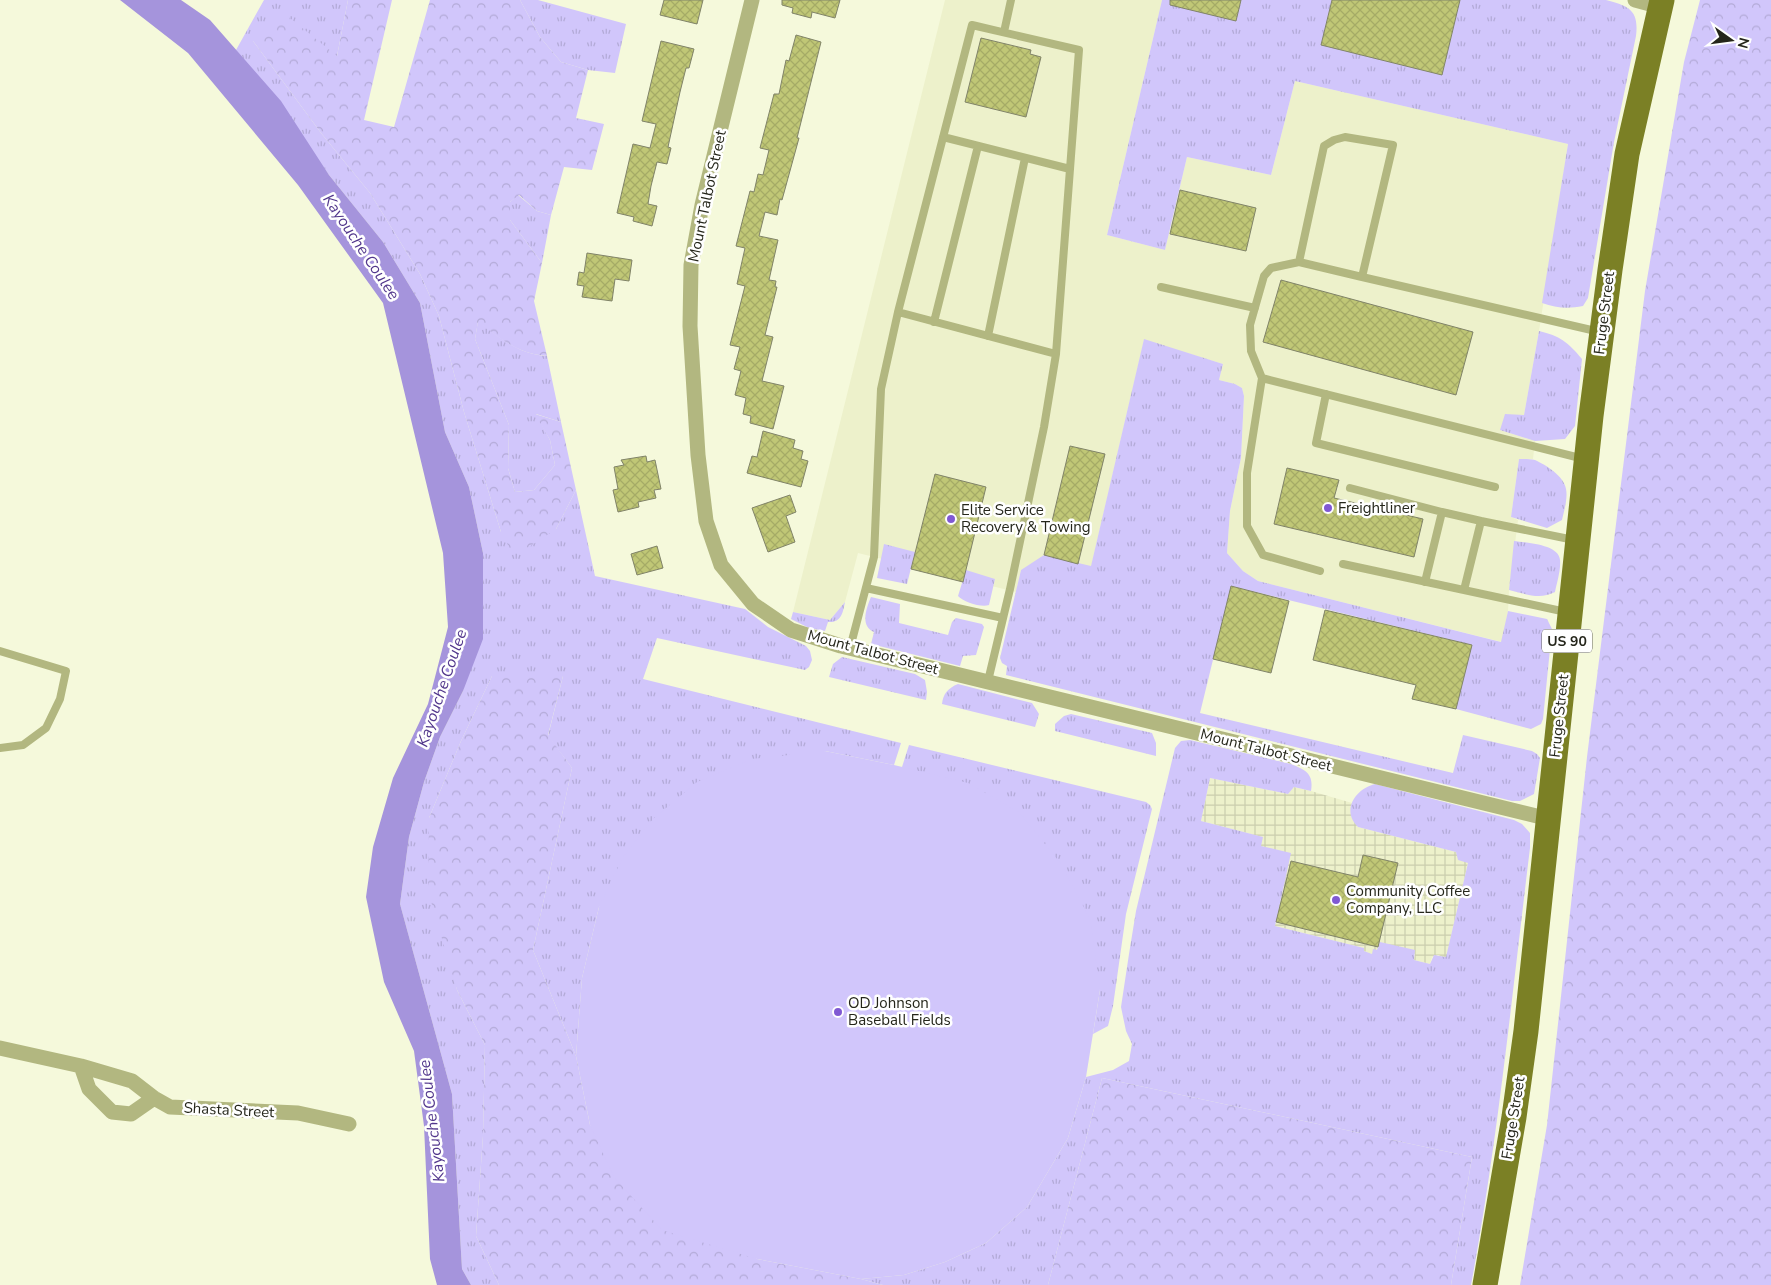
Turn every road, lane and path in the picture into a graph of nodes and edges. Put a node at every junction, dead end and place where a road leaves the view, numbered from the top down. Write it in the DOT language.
graph roads {
  1 [pos="752,0"];
  2 [pos="1011,0"];
  3 [pos="1635,0"];
  4 [pos="1662,3"];
  5 [pos="1004,32"];
  6 [pos="943,137"];
  7 [pos="978,146"];
  8 [pos="1025,158"];
  9 [pos="1070,169"];
  10 [pos="1299,262"];
  11 [pos="1362,277"];
  12 [pos="1161,287"];
  13 [pos="1254,308"];
  14 [pos="898,312"];
  15 [pos="934,322"];
  16 [pos="1602,333"];
  17 [pos="988,336"];
  18 [pos="1056,354"];
  19 [pos="1262,378"];
  20 [pos="1326,394"];
  21 [pos="1587,460"];
  22 [pos="1495,487"];
  23 [pos="1350,488"];
  24 [pos="1442,512"];
  25 [pos="1481,521"];
  26 [pos="1578,541"];
  27 [pos="1344,564"];
  28 [pos="1320,572"];
  29 [pos="1425,582"];
  30 [pos="866,588"];
  31 [pos="1464,590"];
  32 [pos="1570,613"];
  33 [pos="1003,618"];
  34 [pos="850,648"];
  35 [pos="0,651"];
  36 [pos="988,681"];
  37 [pos="0,748"];
  38 [pos="1549,819"];
  39 [pos="0,1048"];
  40 [pos="81,1066"];
  41 [pos="154,1098"];
  42 [pos="349,1124"];
  43 [pos="1485,1285"];
  1 -- 34 [label="street, Mount Talbot Street"];
  2 -- 5 [label="lane"];
  3 -- 4 [label="street"];
  4 -- 16 [label="main road, Fruge Street / US 90"];
  5 -- 6 [label="lane"];
  5 -- 9 [label="lane"];
  6 -- 7 [label="lane"];
  6 -- 14 [label="lane"];
  7 -- 8 [label="lane"];
  7 -- 15 [label="lane"];
  8 -- 9 [label="lane"];
  8 -- 17 [label="lane"];
  9 -- 18 [label="lane"];
  10 -- 11 [label="lane"];
  10 -- 11 [label="lane"];
  10 -- 13 [label="lane"];
  11 -- 16 [label="lane"];
  12 -- 13 [label="lane"];
  13 -- 19 [label="lane"];
  14 -- 15 [label="lane"];
  14 -- 30 [label="lane"];
  15 -- 17 [label="lane"];
  16 -- 21 [label="main road, Fruge Street / US 90"];
  17 -- 18 [label="lane"];
  18 -- 33 [label="lane"];
  19 -- 20 [label="lane"];
  19 -- 28 [label="lane"];
  20 -- 21 [label="lane"];
  20 -- 22 [label="lane"];
  21 -- 26 [label="main road, Fruge Street / US 90"];
  23 -- 24 [label="lane"];
  24 -- 25 [label="lane"];
  24 -- 29 [label="lane"];
  25 -- 26 [label="lane"];
  25 -- 31 [label="lane"];
  26 -- 32 [label="main road, Fruge Street / US 90"];
  27 -- 29 [label="lane"];
  29 -- 31 [label="lane"];
  30 -- 33 [label="lane"];
  30 -- 34 [label="lane"];
  31 -- 32 [label="lane"];
  32 -- 38 [label="main road, Fruge Street / US 90"];
  33 -- 36 [label="lane"];
  34 -- 36 [label="street, Mount Talbot Street"];
  35 -- 37 [label="lane"];
  36 -- 38 [label="street, Mount Talbot Street"];
  38 -- 43 [label="main road, Fruge Street / US 90"];
  39 -- 40 [label="street, Shasta Street"];
  40 -- 41 [label="street, Shasta Street"];
  40 -- 41 [label="street"];
  41 -- 42 [label="street, Shasta Street"];
}
